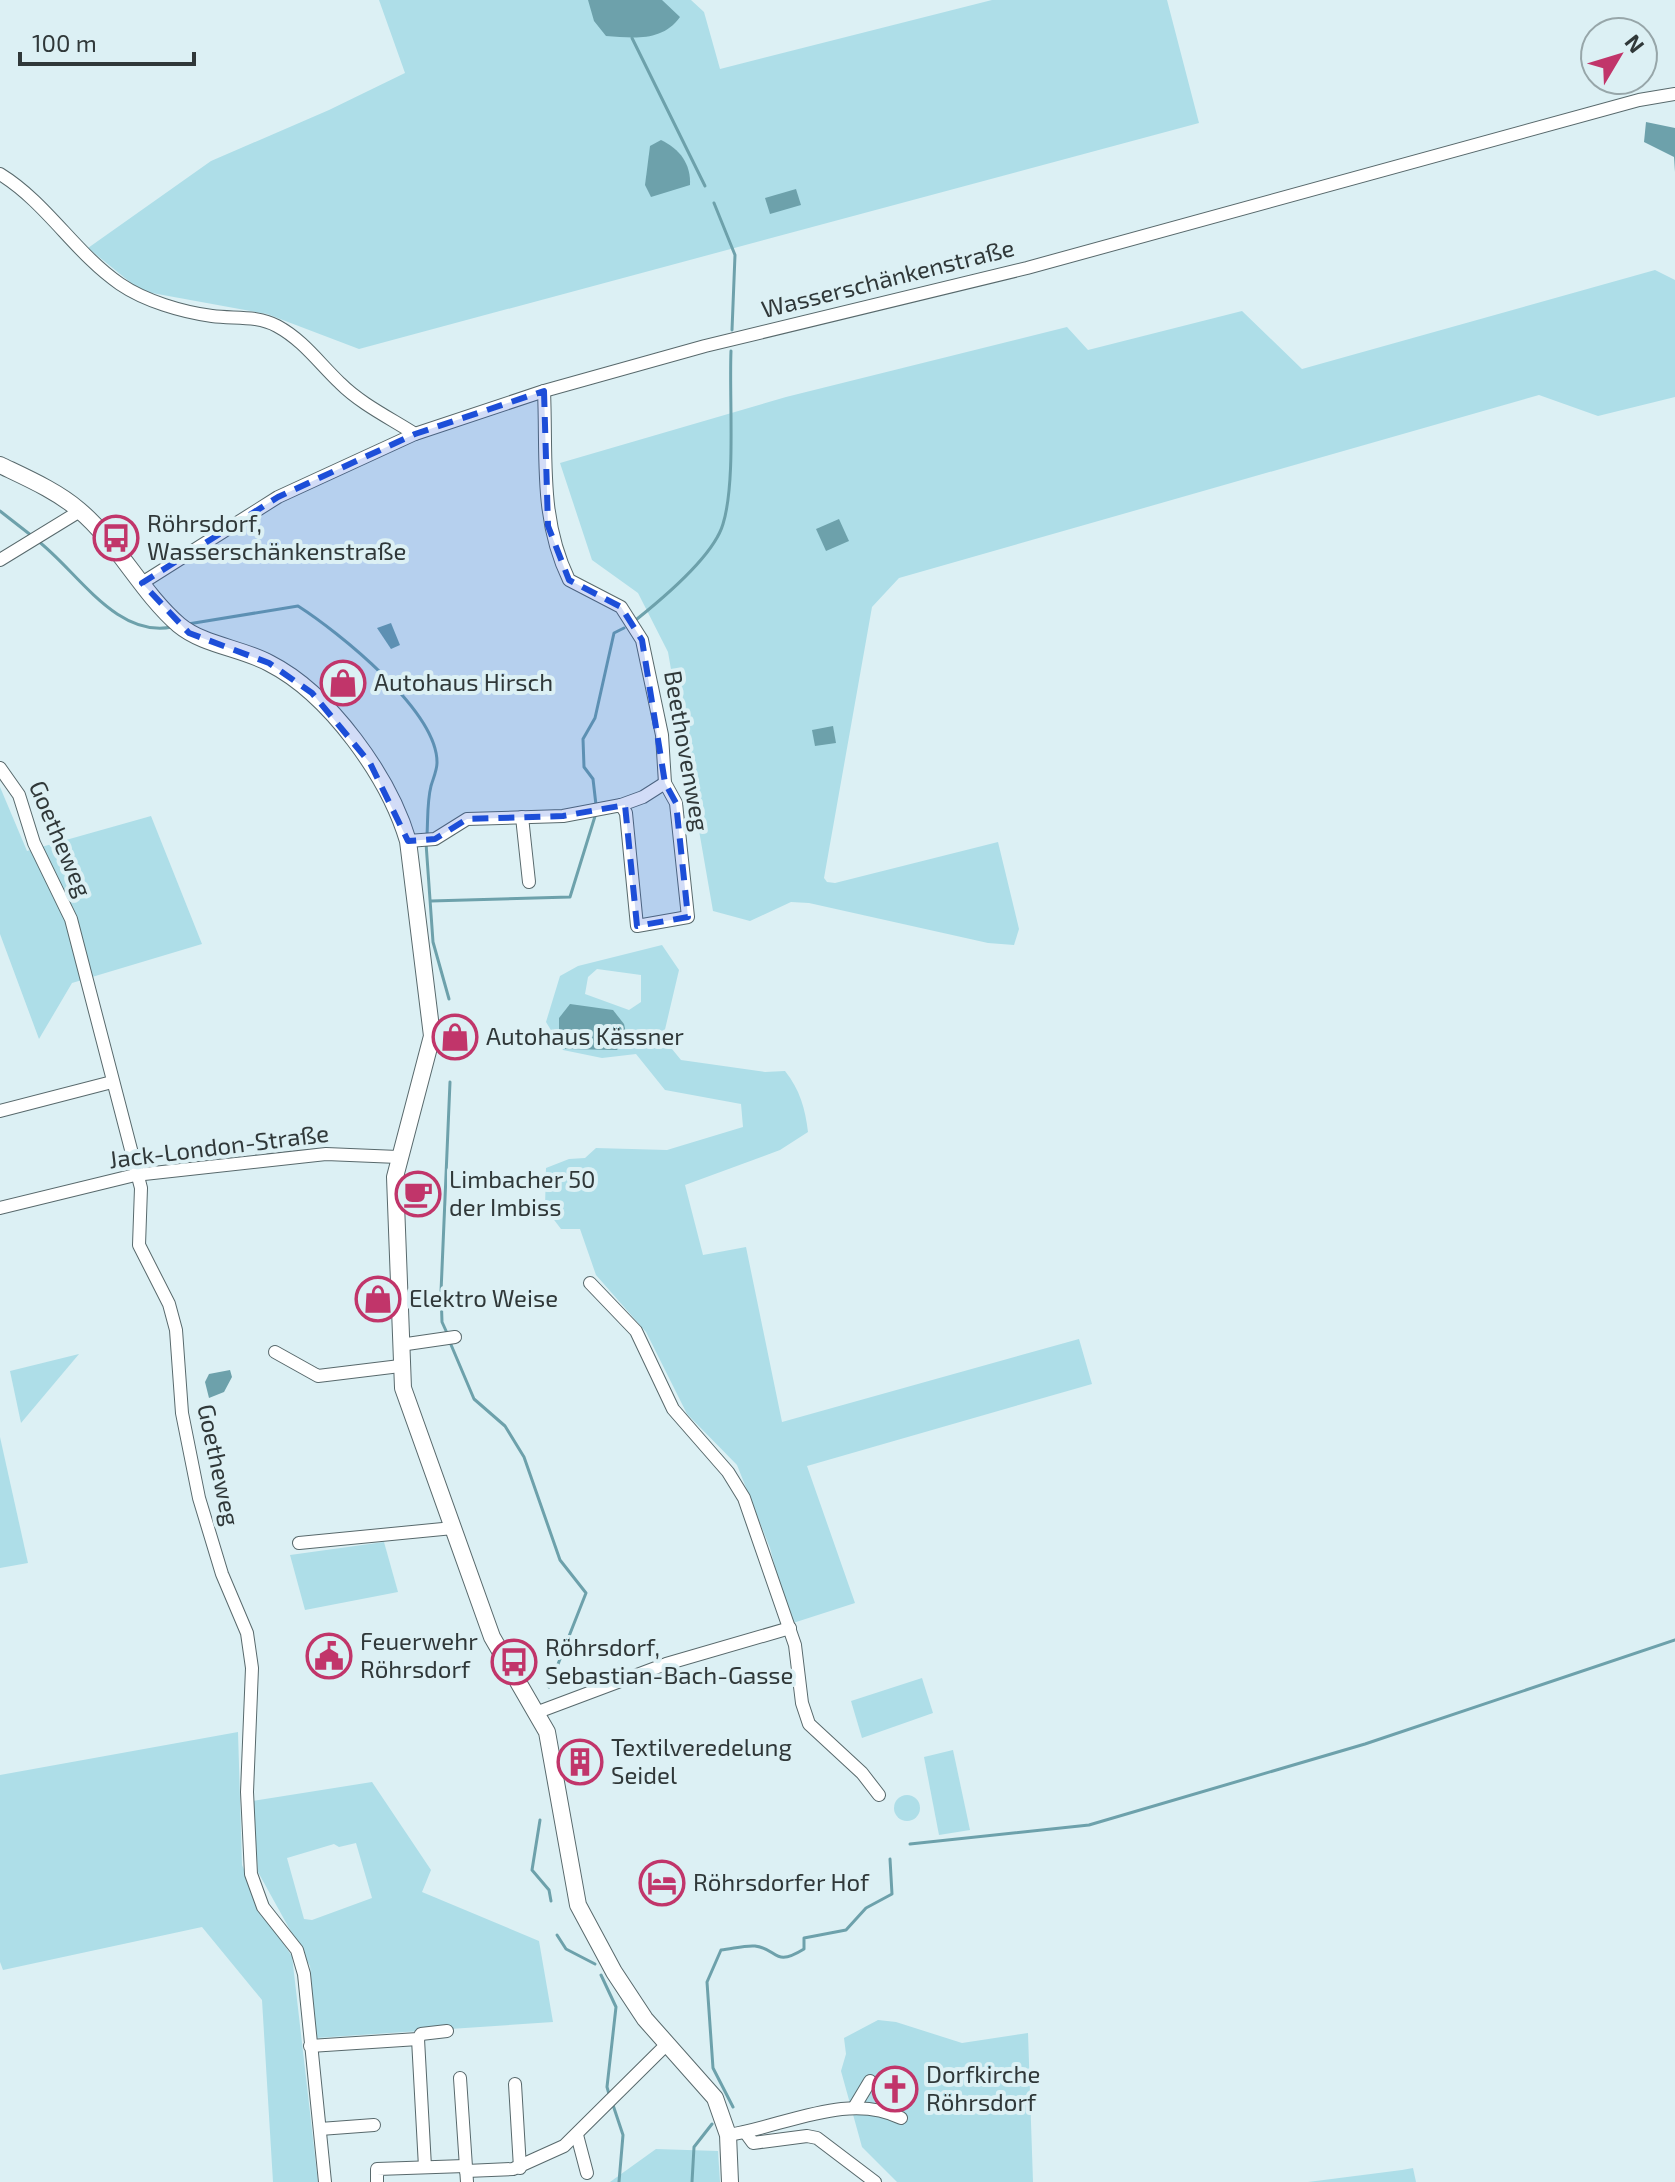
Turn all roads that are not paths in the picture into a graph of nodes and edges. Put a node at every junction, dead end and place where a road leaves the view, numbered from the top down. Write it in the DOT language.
graph roads {
  1 [pos="1675,94"];
  2 [pos="0,174"];
  3 [pos="544,391"];
  4 [pos="415,434"];
  5 [pos="0,465"];
  6 [pos="80,511"];
  7 [pos="0,560"];
  8 [pos="142,583"];
  9 [pos="0,768"];
  10 [pos="665,783"];
  11 [pos="621,805"];
  12 [pos="522,817"];
  13 [pos="420,840"];
  14 [pos="529,882"];
  15 [pos="112,1082"];
  16 [pos="0,1111"];
  17 [pos="398,1157"];
  18 [pos="135,1175"];
  19 [pos="0,1208"];
  20 [pos="590,1283"];
  21 [pos="455,1337"];
  22 [pos="400,1345"];
  23 [pos="275,1352"];
  24 [pos="400,1366"];
  25 [pos="453,1528"];
  26 [pos="299,1543"];
  27 [pos="790,1628"];
  28 [pos="538,1712"];
  29 [pos="879,1795"];
  30 [pos="447,2031"];
  31 [pos="418,2039"];
  32 [pos="666,2045"];
  33 [pos="310,2046"];
  34 [pos="460,2078"];
  35 [pos="870,2081"];
  36 [pos="515,2084"];
  37 [pos="855,2106"];
  38 [pos="901,2118"];
  39 [pos="374,2125"];
  40 [pos="320,2129"];
  41 [pos="745,2132"];
  42 [pos="577,2135"];
  43 [pos="728,2135"];
  44 [pos="423,2167"];
  45 [pos="466,2173"];
  46 [pos="515,2173"];
  47 [pos="587,2173"];
  48 [pos="325,2182"];
  49 [pos="377,2182"];
  50 [pos="421,2182"];
  51 [pos="730,2182"];
  52 [pos="875,2182"];
  1 -- 3 [label="street, Wasserschänkenstraße"];
  2 -- 4 [label="street"];
  3 -- 4 [label="street, Wasserschänkenstraße"];
  3 -- 10 [label="street, Beethovenweg"];
  4 -- 8 [label="street, Wasserschänkenstraße"];
  5 -- 6 [label="street"];
  6 -- 7 [label="street"];
  6 -- 8 [label="street"];
  8 -- 13 [label="street"];
  9 -- 15 [label="street, Goetheweg"];
  10 -- 11 [label="street"];
  10 -- 11 [label="street, Beethovenweg"];
  11 -- 12 [label="street"];
  12 -- 13 [label="street"];
  12 -- 14 [label="street"];
  13 -- 17 [label="street"];
  15 -- 16 [label="street"];
  15 -- 18 [label="street, Goetheweg"];
  17 -- 18 [label="street, Jack-London-Straße"];
  17 -- 22 [label="street"];
  18 -- 19 [label="street, Jack-London-Straße"];
  18 -- 33 [label="street, Goetheweg"];
  20 -- 27 [label="street"];
  21 -- 22 [label="street"];
  22 -- 24 [label="street"];
  23 -- 24 [label="street"];
  24 -- 25 [label="street"];
  25 -- 26 [label="street"];
  25 -- 28 [label="street"];
  27 -- 28 [label="street"];
  27 -- 29 [label="street"];
  28 -- 32 [label="street"];
  30 -- 31 [label="street"];
  31 -- 33 [label="street"];
  31 -- 44 [label="street"];
  32 -- 42 [label="street"];
  32 -- 43 [label="street"];
  33 -- 40 [label="street, Goetheweg"];
  34 -- 45 [label="street"];
  35 -- 37 [label="street"];
  36 -- 46 [label="street"];
  37 -- 38 [label="street"];
  37 -- 41 [label="street"];
  39 -- 40 [label="street"];
  40 -- 48 [label="street, Goetheweg"];
  41 -- 43 [label="street"];
  41 -- 52 [label="street"];
  42 -- 46 [label="street"];
  42 -- 47 [label="street"];
  43 -- 51 [label="street"];
  44 -- 45 [label="street"];
  44 -- 49 [label="street"];
  44 -- 50 [label="street"];
  45 -- 46 [label="street"];
}
